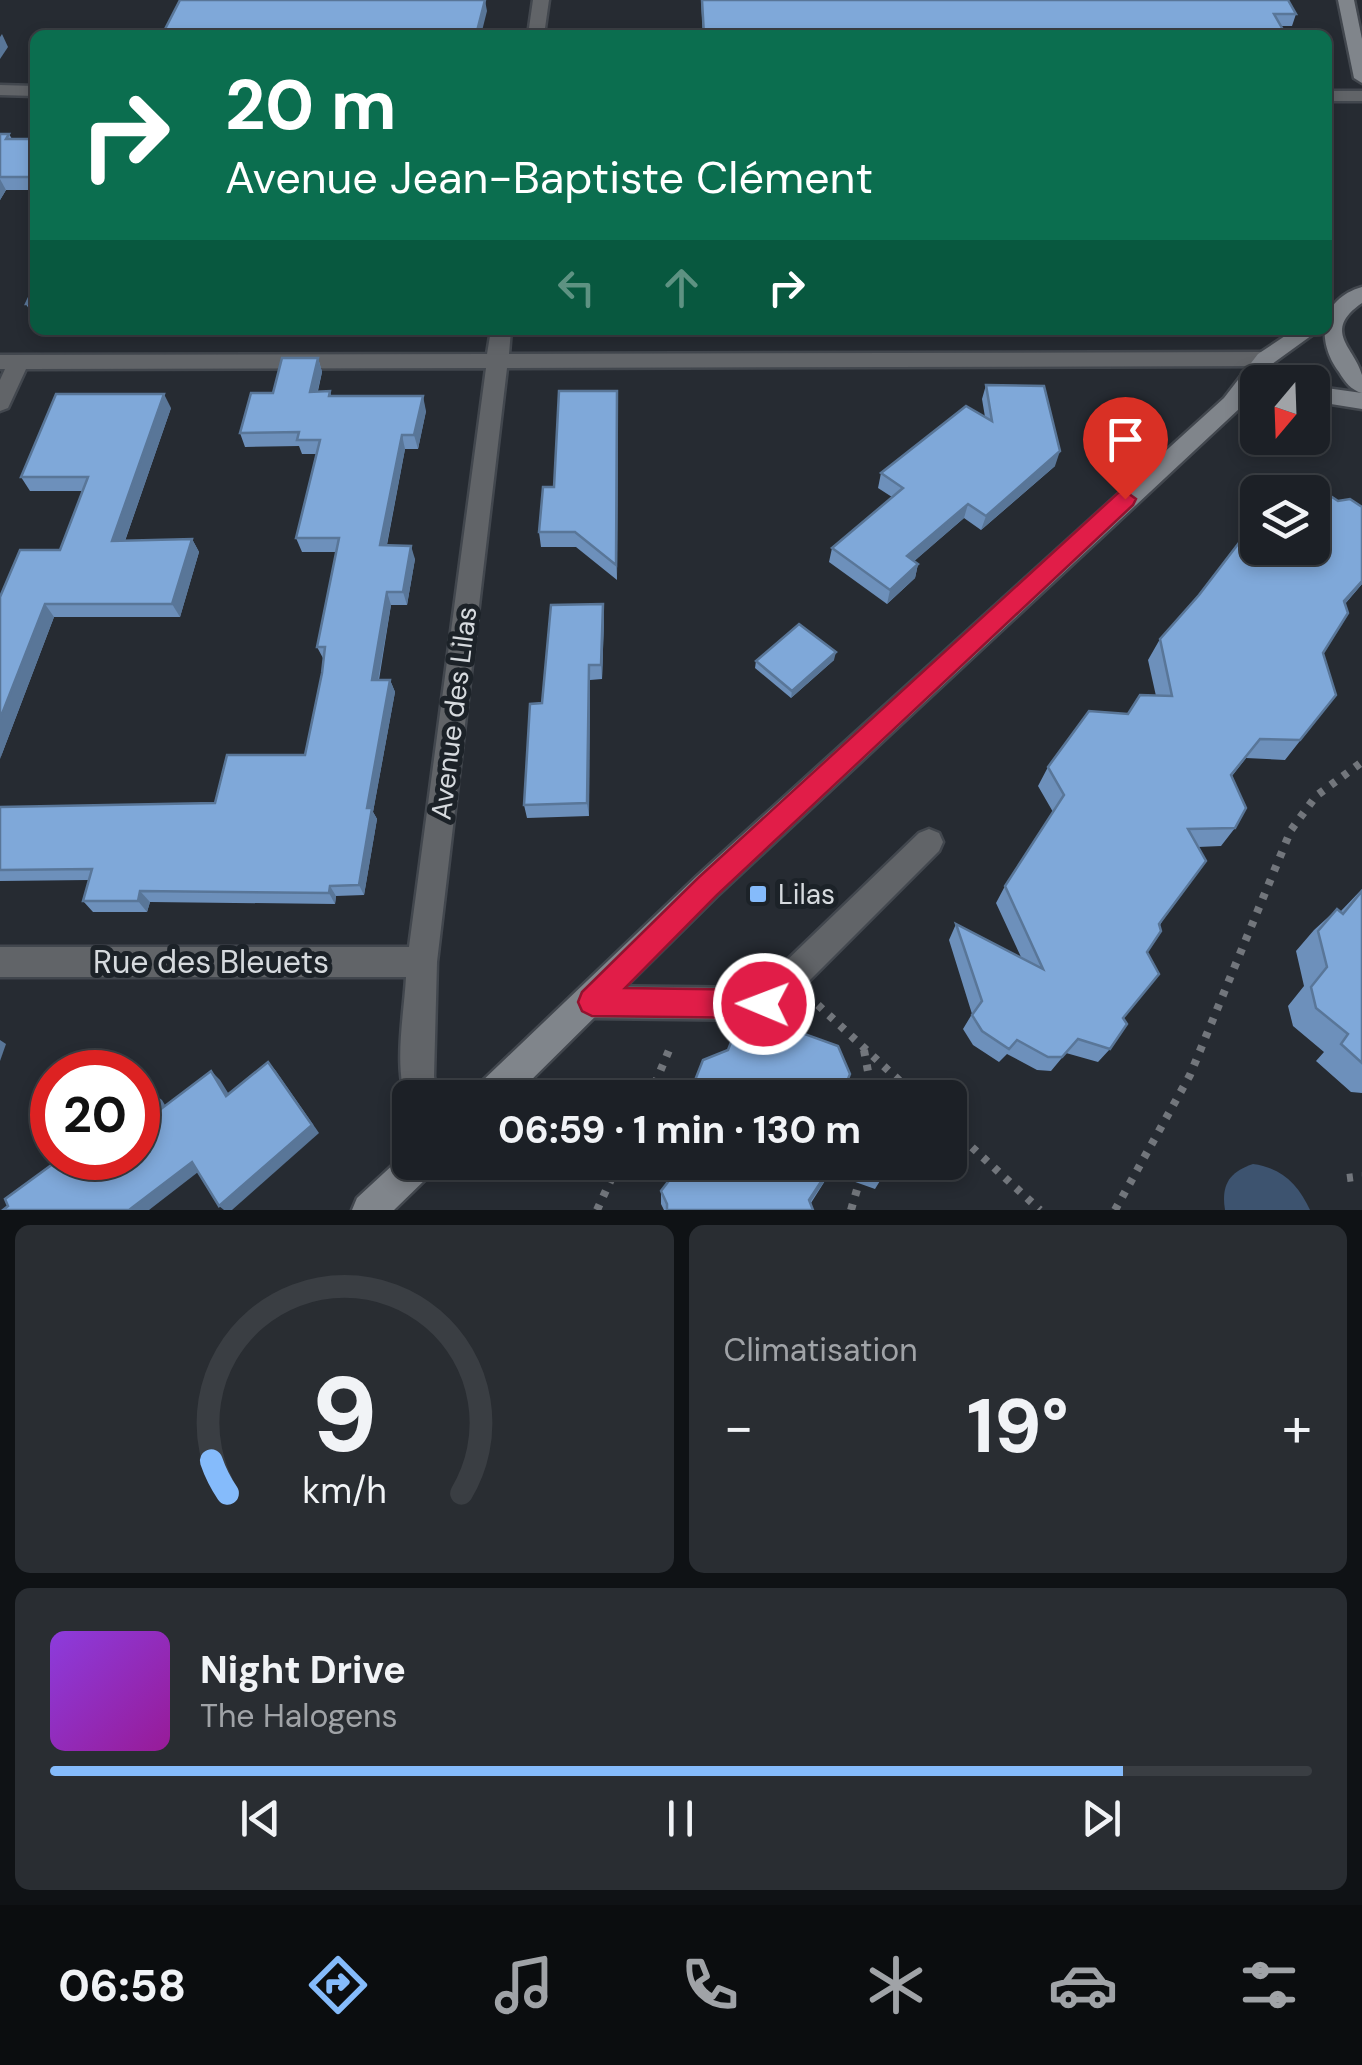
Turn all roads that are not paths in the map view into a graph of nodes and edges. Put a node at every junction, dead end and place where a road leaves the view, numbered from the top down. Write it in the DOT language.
graph roads {
  1 [pos="541,0"];
  2 [pos="1346,0"];
  3 [pos="537,30"];
  4 [pos="1362,78"];
  5 [pos="0,90"];
  6 [pos="30,90"];
  7 [pos="1332,96"];
  8 [pos="1362,96"];
  9 [pos="1362,293"];
  10 [pos="1334,313"];
  11 [pos="501,335"];
  12 [pos="1301,335"];
  13 [pos="1265,359"];
  14 [pos="10,362"];
  15 [pos="498,363"];
  16 [pos="1262,365"];
  17 [pos="1362,386"];
  18 [pos="1330,396"];
  19 [pos="1362,401"];
  20 [pos="0,403"];
  21 [pos="1240,406"];
  22 [pos="928,842"];
  23 [pos="0,962"];
  24 [pos="422,962"];
  25 [pos="592,1002"];
  26 [pos="419,1080"];
  27 [pos="508,1080"];
  28 [pos="401,1180"];
  29 [pos="369,1210"];
  1 -- 3 [label="street"];
  2 -- 4 [label="main road"];
  5 -- 6 [label="street"];
  7 -- 8 [label="street"];
  9 -- 10 [label="main road"];
  10 -- 17 [label="main road"];
  11 -- 15 [label="street, Avenue des Lilas"];
  12 -- 13 [label="main road"];
  13 -- 15 [label="street"];
  13 -- 16 [label="main road"];
  14 -- 15 [label="street"];
  14 -- 20 [label="street"];
  15 -- 24 [label="street, Avenue des Lilas"];
  18 -- 19 [label="main road"];
  21 -- 25 [label="main road"];
  22 -- 25 [label="street"];
  23 -- 24 [label="street, Rue des Bleuets"];
  24 -- 26 [label="street, Avenue des Lilas"];
  25 -- 27 [label="main road"];
  28 -- 29 [label="main road"];
}
